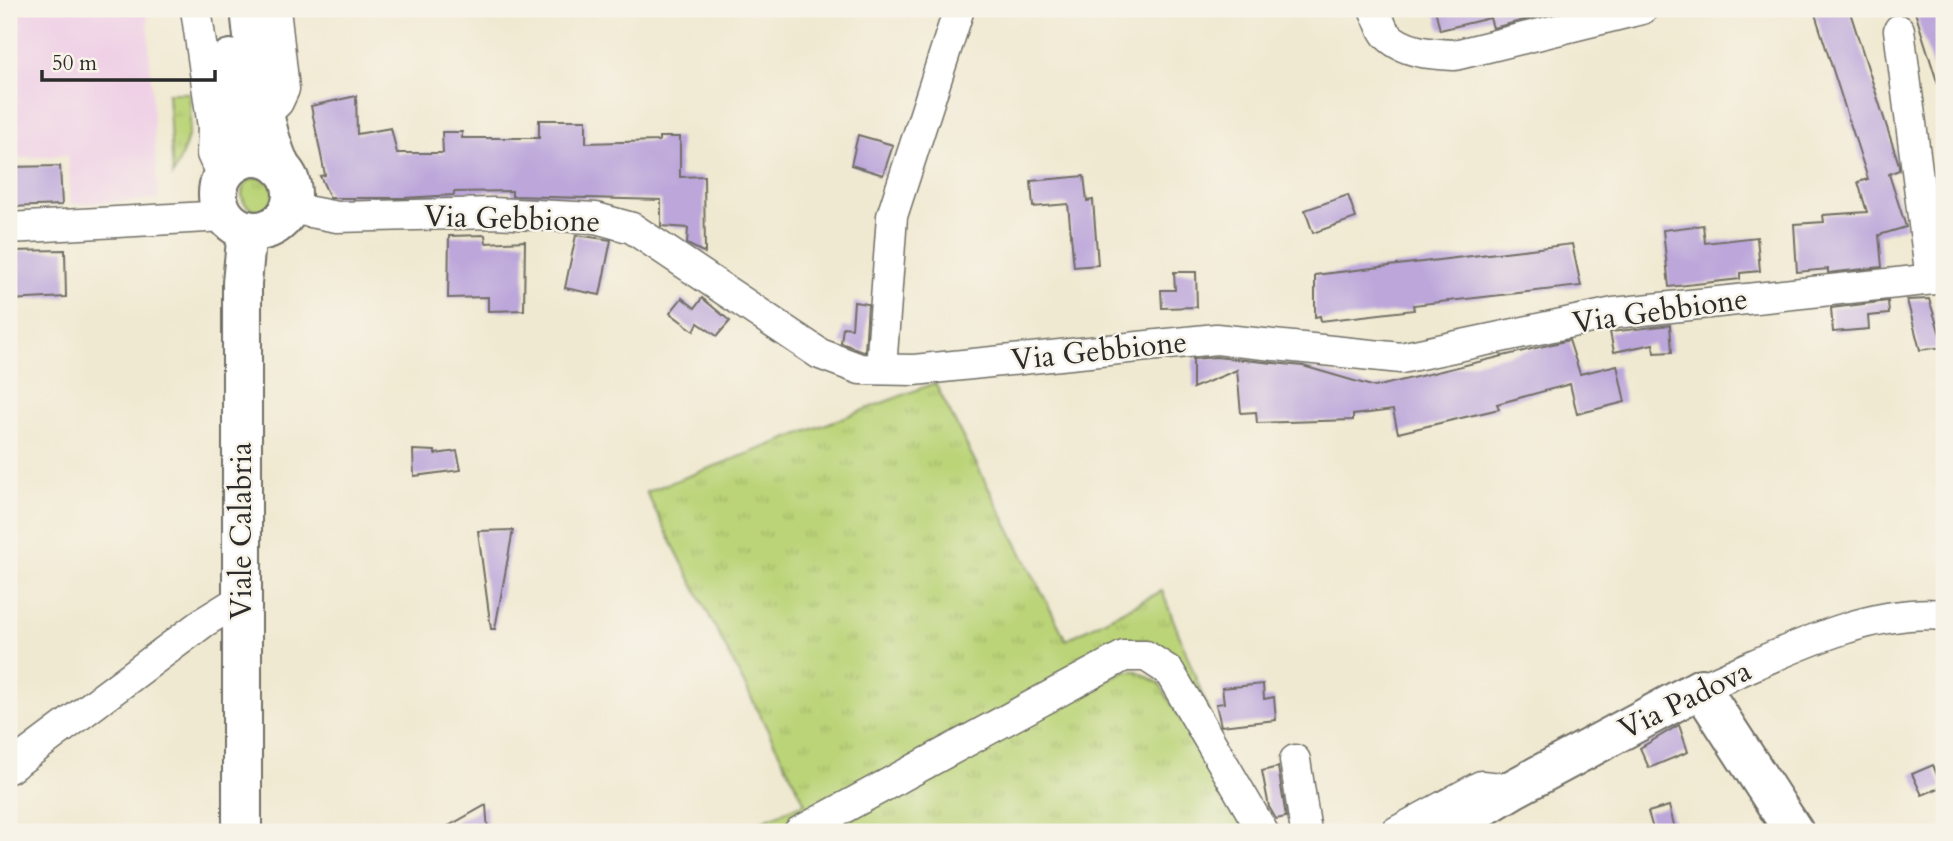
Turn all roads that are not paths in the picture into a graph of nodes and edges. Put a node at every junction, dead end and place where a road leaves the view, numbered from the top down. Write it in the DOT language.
graph roads {
  1 [pos="197,9"];
  2 [pos="224,9"];
  3 [pos="250,9"];
  4 [pos="275,9"];
  5 [pos="959,9"];
  6 [pos="1374,9"];
  7 [pos="1642,9"];
  8 [pos="1899,30"];
  9 [pos="217,62"];
  10 [pos="265,115"];
  11 [pos="281,168"];
  12 [pos="230,169"];
  13 [pos="290,208"];
  14 [pos="236,223"];
  15 [pos="9,228"];
  16 [pos="1938,279"];
  17 [pos="881,369"];
  18 [pos="241,599"];
  19 [pos="1944,615"];
  20 [pos="1701,688"];
  21 [pos="1295,760"];
  22 [pos="9,768"];
  23 [pos="1513,789"];
  24 [pos="242,832"];
  25 [pos="799,832"];
  26 [pos="1263,832"];
  27 [pos="1306,832"];
  28 [pos="1396,832"];
  29 [pos="1442,832"];
  30 [pos="1794,832"];
  1 -- 9 [label="street, Viale Calabria"];
  2 -- 9 [label="main road, Viale Calabria"];
  3 -- 10 [label="main road"];
  4 -- 10 [label="street"];
  5 -- 17 [label="street"];
  6 -- 7 [label="street"];
  8 -- 16 [label="street"];
  9 -- 12 [label="main road, Viale Calabria"];
  10 -- 11 [label="main road"];
  11 -- 12 [label="main road"];
  11 -- 13 [label="main road"];
  12 -- 14 [label="main road, Viale Calabria"];
  13 -- 14 [label="main road"];
  13 -- 17 [label="street, Via Gebbione"];
  14 -- 15 [label="street"];
  14 -- 18 [label="main road, Viale Calabria"];
  16 -- 17 [label="street, Via Gebbione"];
  18 -- 22 [label="street"];
  18 -- 24 [label="main road, Viale Calabria"];
  19 -- 20 [label="street, Via Padova"];
  20 -- 23 [label="main road, Via Padova"];
  20 -- 30 [label="main road"];
  21 -- 27 [label="street"];
  23 -- 28 [label="street"];
  23 -- 29 [label="main road, Via Padova"];
  25 -- 26 [label="street"];
}
